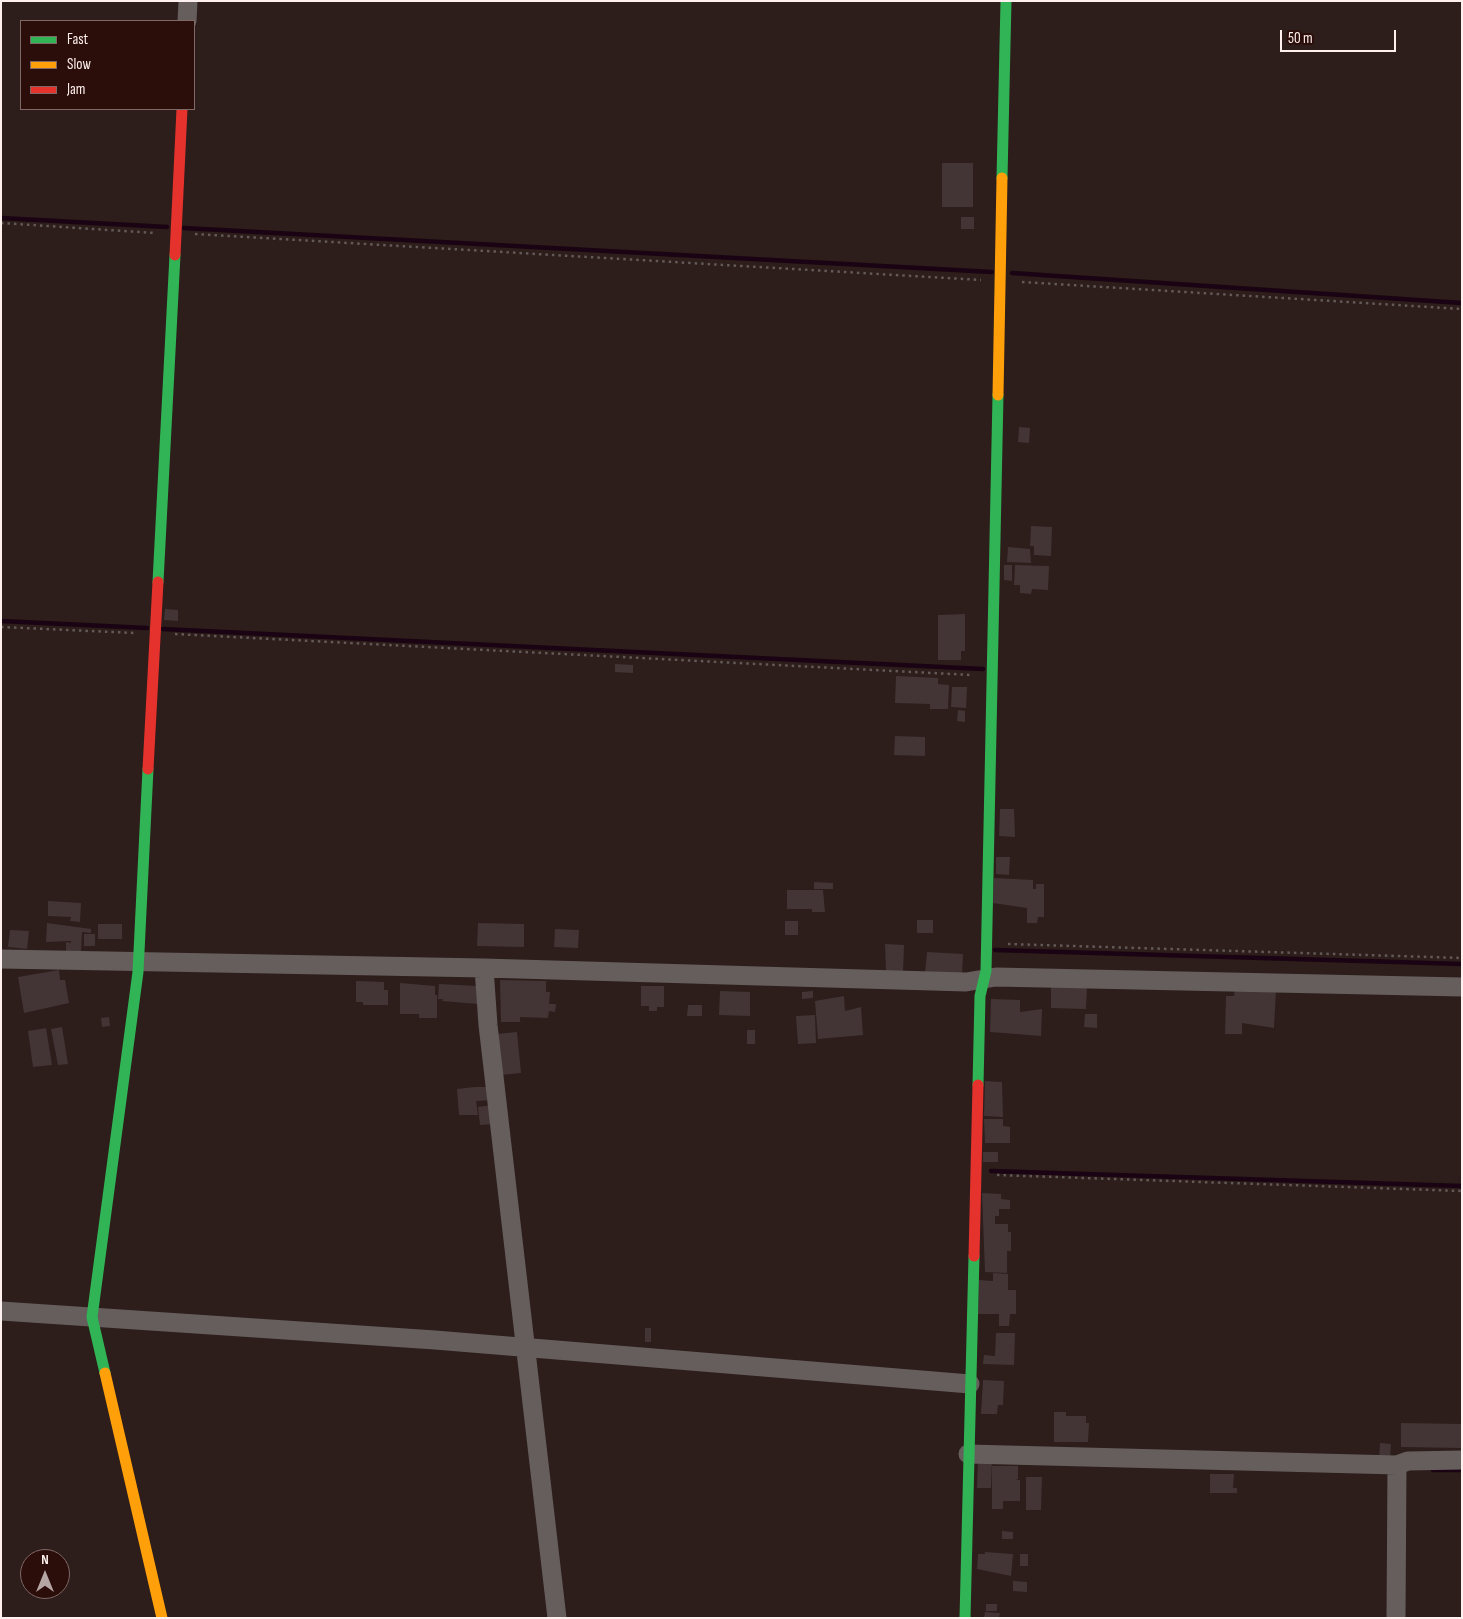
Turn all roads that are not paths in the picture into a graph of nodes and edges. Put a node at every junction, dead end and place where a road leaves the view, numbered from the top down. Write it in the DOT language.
graph roads {
  1 [pos="188,1"];
  2 [pos="1006,1"];
  3 [pos="187,20"];
  4 [pos="182,110"];
  5 [pos="1,959"];
  6 [pos="135,964"];
  7 [pos="484,974"];
  8 [pos="984,980"];
  9 [pos="1462,987"];
  10 [pos="1,1311"];
  11 [pos="86,1317"];
  12 [pos="527,1349"];
  13 [pos="964,1384"];
  14 [pos="968,1454"];
  15 [pos="1462,1460"];
  16 [pos="1397,1465"];
  17 [pos="162,1618"];
  18 [pos="557,1618"];
  19 [pos="965,1618"];
  20 [pos="1396,1618"];
  1 -- 3 [label="street"];
  2 -- 8 [label="street"];
  4 -- 6 [label="street"];
  5 -- 6 [label="street"];
  6 -- 7 [label="street"];
  6 -- 11 [label="street"];
  7 -- 8 [label="street"];
  7 -- 12 [label="street"];
  8 -- 9 [label="street"];
  8 -- 13 [label="street"];
  10 -- 11 [label="street"];
  11 -- 12 [label="street"];
  11 -- 17 [label="street"];
  12 -- 13 [label="street"];
  12 -- 18 [label="street"];
  13 -- 14 [label="street"];
  14 -- 16 [label="street"];
  14 -- 19 [label="street"];
  15 -- 16 [label="street"];
  16 -- 20 [label="street"];
}
